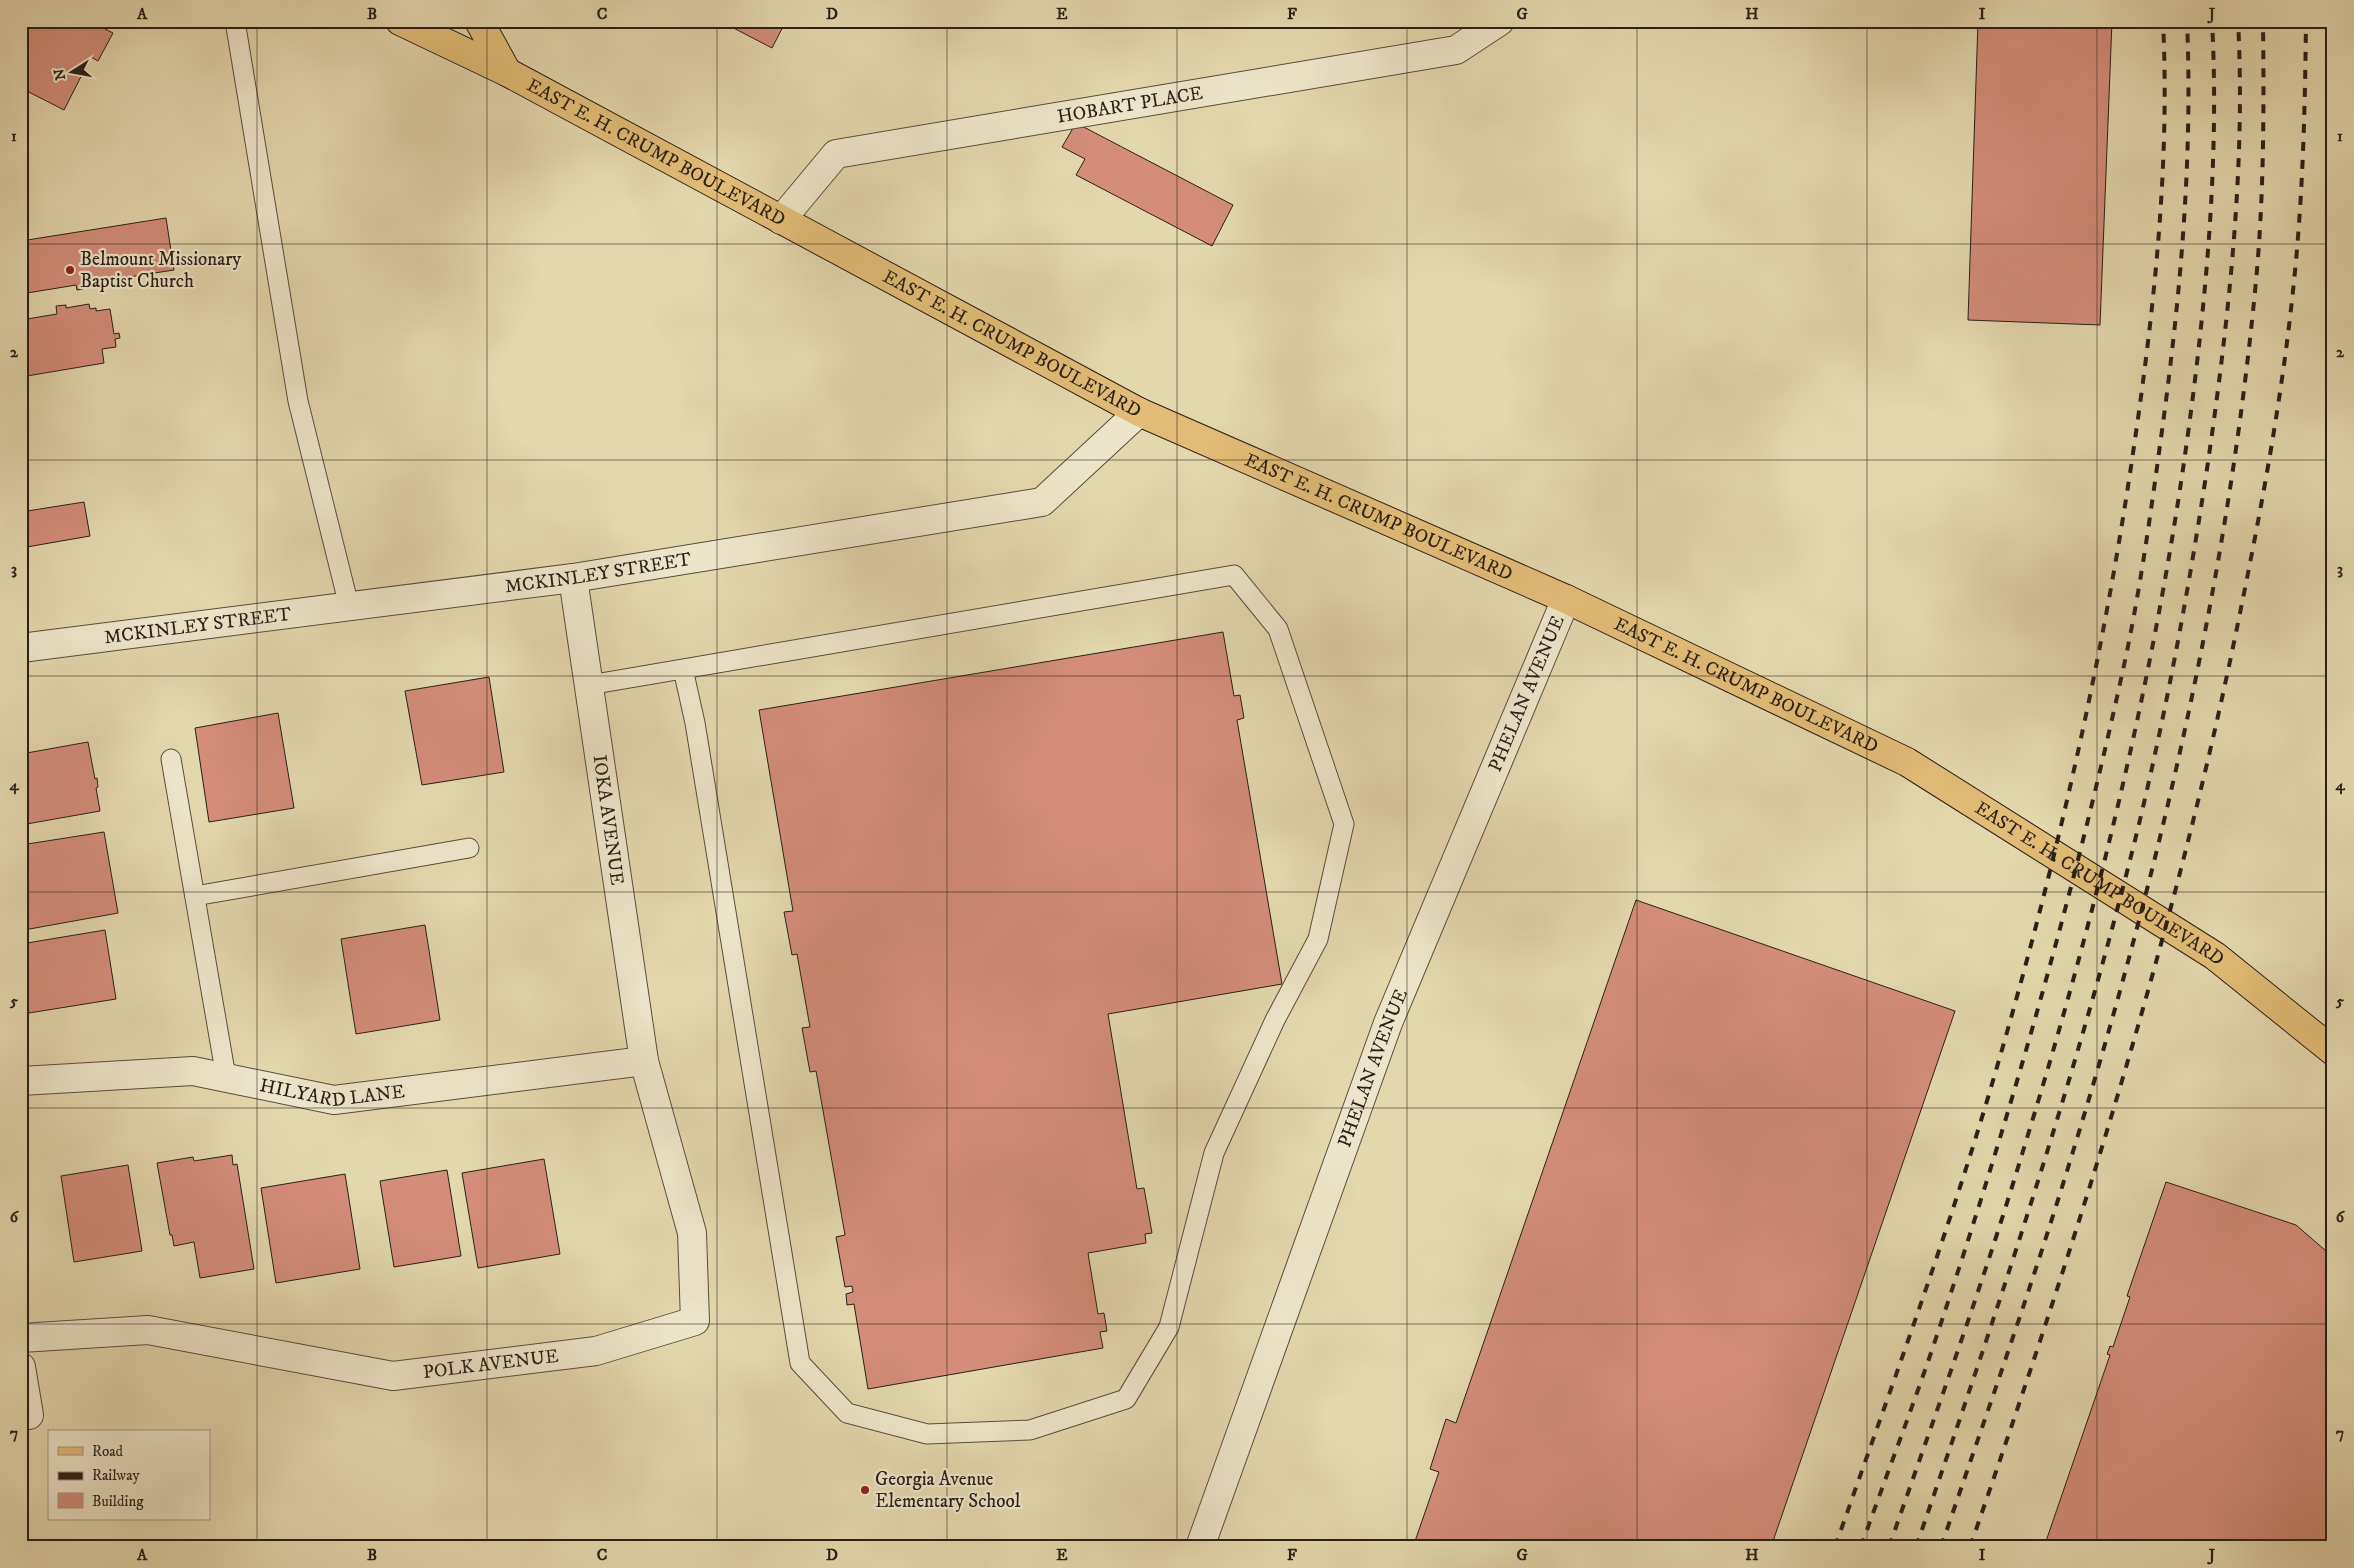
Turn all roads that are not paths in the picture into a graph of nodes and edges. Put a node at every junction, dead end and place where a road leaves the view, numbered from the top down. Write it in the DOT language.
graph roads {
  1 [pos="235,21"];
  2 [pos="400,21"];
  3 [pos="479,21"];
  4 [pos="1500,21"];
  5 [pos="506,72"];
  6 [pos="780,220"];
  7 [pos="1139,412"];
  8 [pos="573,578"];
  9 [pos="1566,599"];
  10 [pos="349,606"];
  11 [pos="21,648"];
  12 [pos="683,669"];
  13 [pos="589,685"];
  14 [pos="171,759"];
  15 [pos="469,848"];
  16 [pos="195,896"];
  17 [pos="2333,1051"];
  18 [pos="644,1062"];
  19 [pos="226,1077"];
  20 [pos="21,1081"];
  21 [pos="21,1338"];
  22 [pos="21,1367"];
  23 [pos="29,1415"];
  24 [pos="1200,1547"];
  1 -- 10 [label="lane"];
  2 -- 5 [label="main road, EAST E. H. CRUMP BOULEVARD"];
  3 -- 5 [label="main road"];
  4 -- 6 [label="street, HOBART PLACE"];
  5 -- 6 [label="main road, EAST E. H. CRUMP BOULEVARD"];
  6 -- 7 [label="main road, EAST E. H. CRUMP BOULEVARD"];
  7 -- 8 [label="street, MCKINLEY STREET"];
  7 -- 9 [label="main road, EAST E. H. CRUMP BOULEVARD"];
  8 -- 10 [label="street, MCKINLEY STREET"];
  8 -- 13 [label="street, IOKA AVENUE"];
  9 -- 17 [label="main road, EAST E. H. CRUMP BOULEVARD"];
  9 -- 24 [label="street, PHELAN AVENUE"];
  10 -- 11 [label="street, MCKINLEY STREET"];
  12 -- 12 [label="lane"];
  12 -- 13 [label="lane"];
  13 -- 18 [label="street, IOKA AVENUE"];
  14 -- 16 [label="lane"];
  15 -- 16 [label="lane"];
  16 -- 19 [label="lane"];
  18 -- 19 [label="street, HILYARD LANE"];
  18 -- 21 [label="street, POLK AVENUE"];
  19 -- 20 [label="street, HILYARD LANE"];
  22 -- 23 [label="street"];
}
